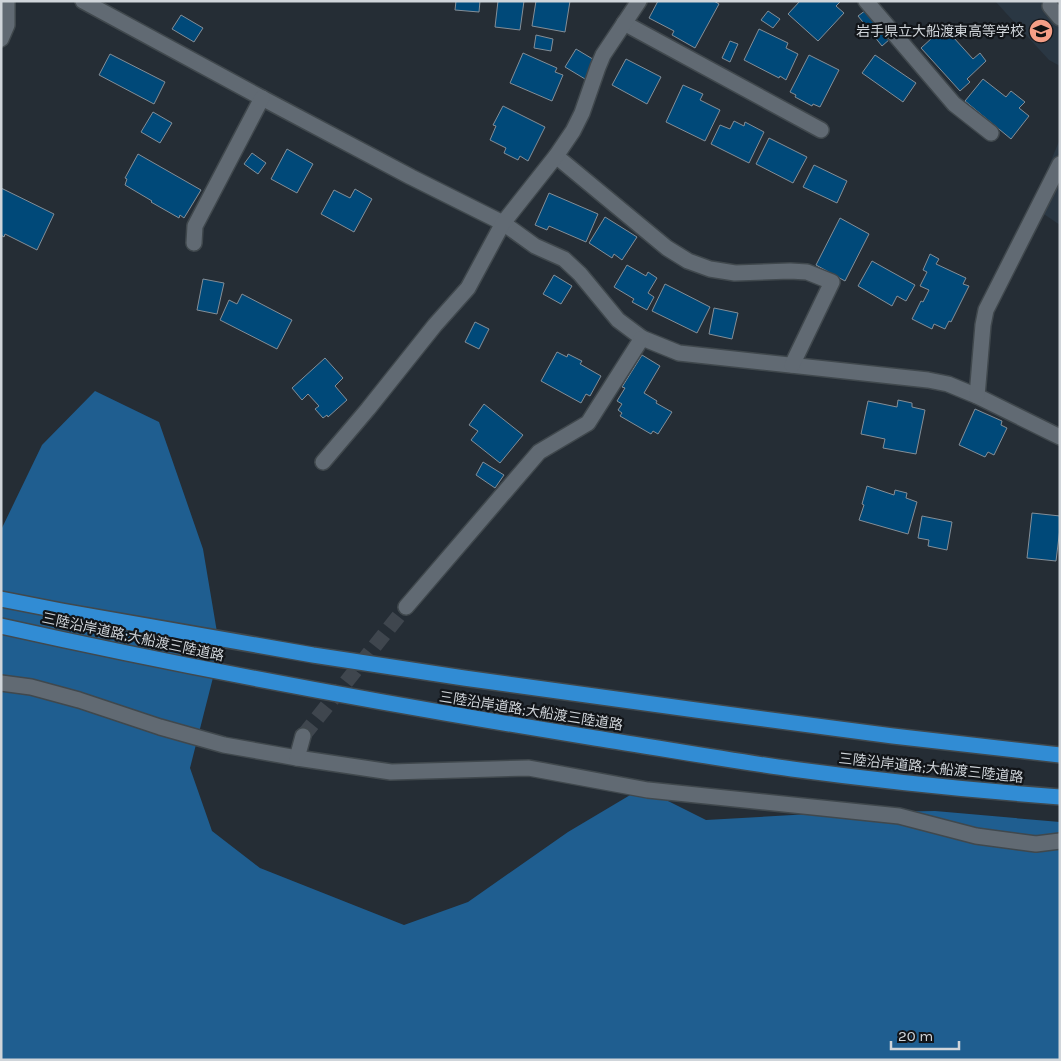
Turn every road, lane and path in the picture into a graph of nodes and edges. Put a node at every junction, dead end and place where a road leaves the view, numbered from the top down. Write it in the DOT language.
graph roads {
  1 [pos="7,1"];
  2 [pos="83,1"];
  3 [pos="640,1"];
  4 [pos="866,1"];
  5 [pos="624,23"];
  6 [pos="1,39"];
  7 [pos="262,98"];
  8 [pos="821,130"];
  9 [pos="991,133"];
  10 [pos="556,156"];
  11 [pos="1060,164"];
  12 [pos="503,223"];
  13 [pos="194,243"];
  14 [pos="642,338"];
  15 [pos="792,365"];
  16 [pos="977,396"];
  17 [pos="1060,437"];
  18 [pos="323,462"];
  19 [pos="1,599"];
  20 [pos="406,607"];
  21 [pos="1,626"];
  22 [pos="1,682"];
  23 [pos="303,736"];
  24 [pos="1060,755"];
  25 [pos="297,758"];
  26 [pos="1060,797"];
  27 [pos="1060,841"];
  1 -- 6 [label="street"];
  2 -- 7 [label="street"];
  3 -- 5 [label="street"];
  4 -- 9 [label="street"];
  5 -- 8 [label="street"];
  5 -- 10 [label="street"];
  7 -- 12 [label="street"];
  7 -- 13 [label="street"];
  10 -- 12 [label="street"];
  10 -- 15 [label="street"];
  11 -- 16 [label="street"];
  12 -- 14 [label="street"];
  12 -- 18 [label="street"];
  14 -- 15 [label="street"];
  14 -- 20 [label="street"];
  15 -- 16 [label="street"];
  16 -- 17 [label="street"];
  19 -- 24 [label="highway, 三陸沿岸道路;大船渡三陸道路"];
  21 -- 26 [label="highway, 三陸沿岸道路;大船渡三陸道路"];
  22 -- 25 [label="street"];
  23 -- 25 [label="street"];
  25 -- 27 [label="street"];
}
